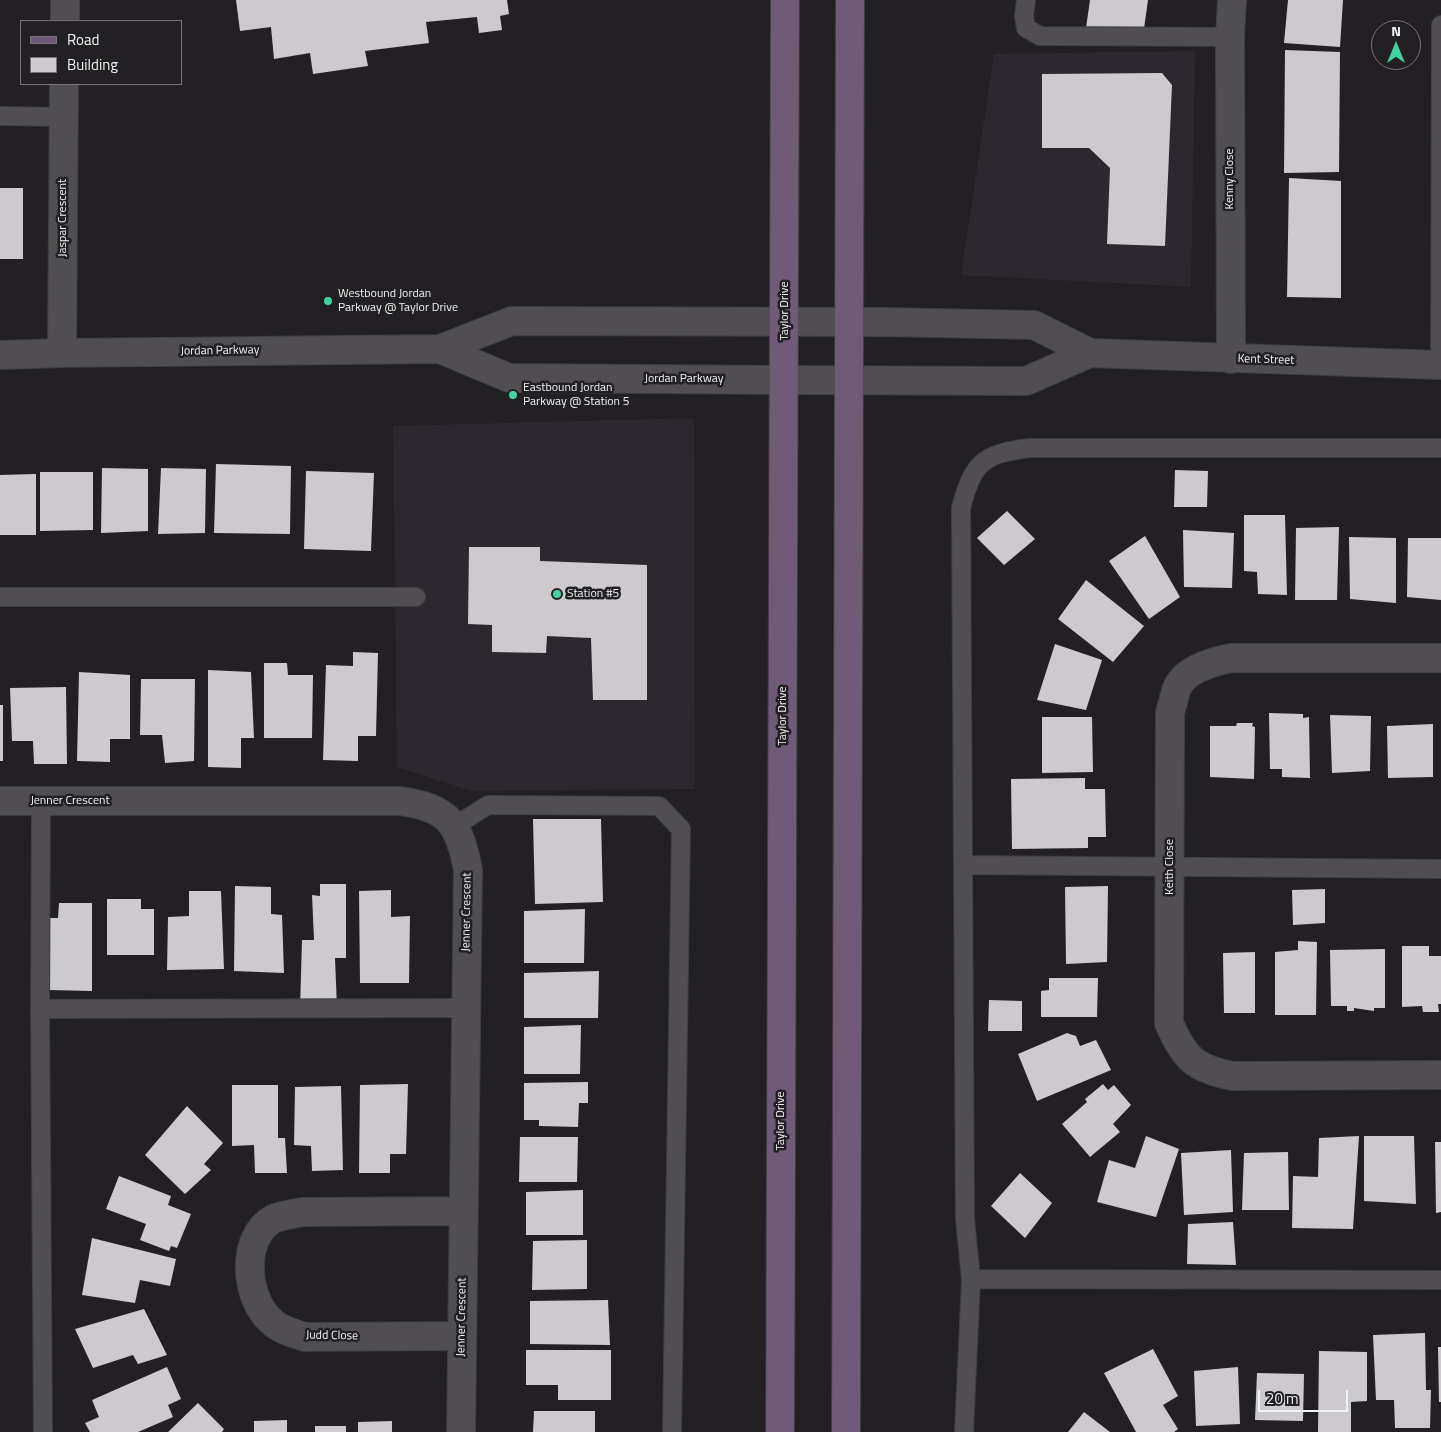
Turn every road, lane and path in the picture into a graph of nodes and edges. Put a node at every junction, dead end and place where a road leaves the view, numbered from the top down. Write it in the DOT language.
graph roads {
  1 [pos="65,0"];
  2 [pos="785,0"];
  3 [pos="850,0"];
  4 [pos="1026,0"];
  5 [pos="1232,0"];
  6 [pos="65,20"];
  7 [pos="1441,25"];
  8 [pos="1230,37"];
  9 [pos="64,85"];
  10 [pos="0,116"];
  11 [pos="63,117"];
  12 [pos="785,322"];
  13 [pos="849,322"];
  14 [pos="440,348"];
  15 [pos="62,352"];
  16 [pos="1090,353"];
  17 [pos="0,355"];
  18 [pos="1231,359"];
  19 [pos="1440,365"];
  20 [pos="784,380"];
  21 [pos="848,380"];
  22 [pos="1441,448"];
  23 [pos="0,597"];
  24 [pos="416,597"];
  25 [pos="1441,658"];
  26 [pos="0,801"];
  27 [pos="41,801"];
  28 [pos="455,826"];
  29 [pos="964,865"];
  30 [pos="1170,866"];
  31 [pos="1441,869"];
  32 [pos="465,1008"];
  33 [pos="40,1010"];
  34 [pos="1441,1075"];
  35 [pos="463,1210"];
  36 [pos="971,1279"];
  37 [pos="1441,1280"];
  38 [pos="462,1336"];
  39 [pos="43,1432"];
  40 [pos="461,1432"];
  41 [pos="672,1432"];
  42 [pos="780,1432"];
  43 [pos="846,1432"];
  44 [pos="964,1432"];
  1 -- 6 [label="street"];
  2 -- 12 [label="main road, Taylor Drive"];
  3 -- 13 [label="main road"];
  4 -- 8 [label="lane"];
  5 -- 8 [label="street, Kenny Close"];
  7 -- 19 [label="lane"];
  8 -- 18 [label="street, Kenny Close"];
  9 -- 11 [label="street, Jaspar Crescent"];
  10 -- 11 [label="lane"];
  11 -- 15 [label="street, Jaspar Crescent"];
  12 -- 13 [label="street, Jordan Parkway"];
  12 -- 14 [label="street, Jordan Parkway"];
  12 -- 20 [label="main road, Taylor Drive"];
  13 -- 16 [label="street, Kent Street"];
  13 -- 21 [label="main road"];
  14 -- 15 [label="street, Jordan Parkway"];
  14 -- 20 [label="street, Jordan Parkway"];
  15 -- 17 [label="street, Jordan Parkway"];
  16 -- 18 [label="street, Kent Street"];
  16 -- 21 [label="street, Kent Street"];
  18 -- 19 [label="street, Kent Street"];
  20 -- 21 [label="street, Jordan Parkway"];
  20 -- 42 [label="main road, Taylor Drive"];
  21 -- 43 [label="main road"];
  22 -- 29 [label="lane"];
  23 -- 24 [label="lane"];
  25 -- 30 [label="street, Keith Close"];
  26 -- 27 [label="street, Jenner Crescent"];
  27 -- 28 [label="street, Jenner Crescent"];
  27 -- 33 [label="lane"];
  28 -- 32 [label="street, Jenner Crescent"];
  28 -- 41 [label="lane"];
  29 -- 30 [label="lane"];
  29 -- 36 [label="lane"];
  30 -- 31 [label="lane"];
  30 -- 34 [label="street, Keith Close"];
  32 -- 33 [label="lane"];
  32 -- 35 [label="street, Jenner Crescent"];
  33 -- 39 [label="lane"];
  35 -- 38 [label="street, Jenner Crescent"];
  35 -- 38 [label="street, Judd Close"];
  36 -- 37 [label="lane"];
  36 -- 44 [label="lane"];
  38 -- 40 [label="street, Jenner Crescent"];
}
